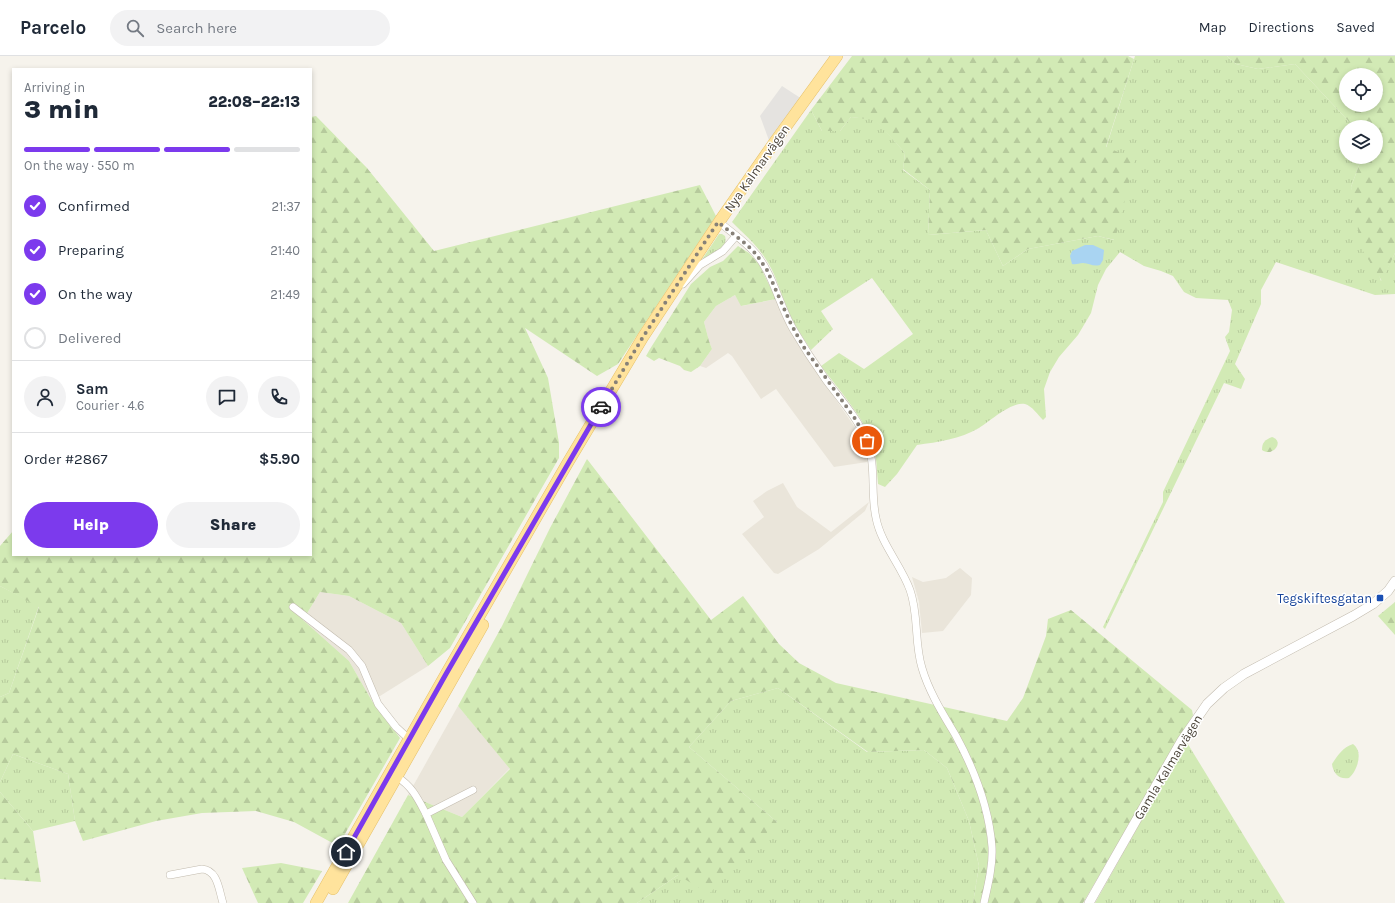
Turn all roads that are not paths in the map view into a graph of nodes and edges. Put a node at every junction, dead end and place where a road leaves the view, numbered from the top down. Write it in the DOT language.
graph roads {
  1 [pos="837,56"];
  2 [pos="842,56"];
  3 [pos="720,224"];
  4 [pos="736,236"];
  5 [pos="683,284"];
  6 [pos="1395,581"];
  7 [pos="293,607"];
  8 [pos="409,739"];
  9 [pos="397,777"];
  10 [pos="473,790"];
  11 [pos="426,814"];
  12 [pos="170,875"];
  13 [pos="223,903"];
  14 [pos="316,903"];
  15 [pos="325,903"];
  16 [pos="473,903"];
  17 [pos="984,903"];
  18 [pos="1089,903"];
  1 -- 3 [label="main road, Nya Kalmarvägen"];
  2 -- 3 [label="main road, Nya Kalmarvägen"];
  3 -- 4 [label="street"];
  3 -- 5 [label="main road, Nya Kalmarvägen"];
  3 -- 8 [label="main road, Nya Kalmarvägen"];
  4 -- 5 [label="street"];
  4 -- 17 [label="street"];
  5 -- 9 [label="main road, Nya Kalmarvägen"];
  6 -- 18 [label="street, Gamla Kalmarvägen"];
  7 -- 8 [label="street"];
  8 -- 14 [label="main road, Nya Kalmarvägen"];
  9 -- 11 [label="street"];
  9 -- 15 [label="main road, Nya Kalmarvägen"];
  10 -- 11 [label="street"];
  11 -- 16 [label="street"];
  12 -- 13 [label="street"];
}
